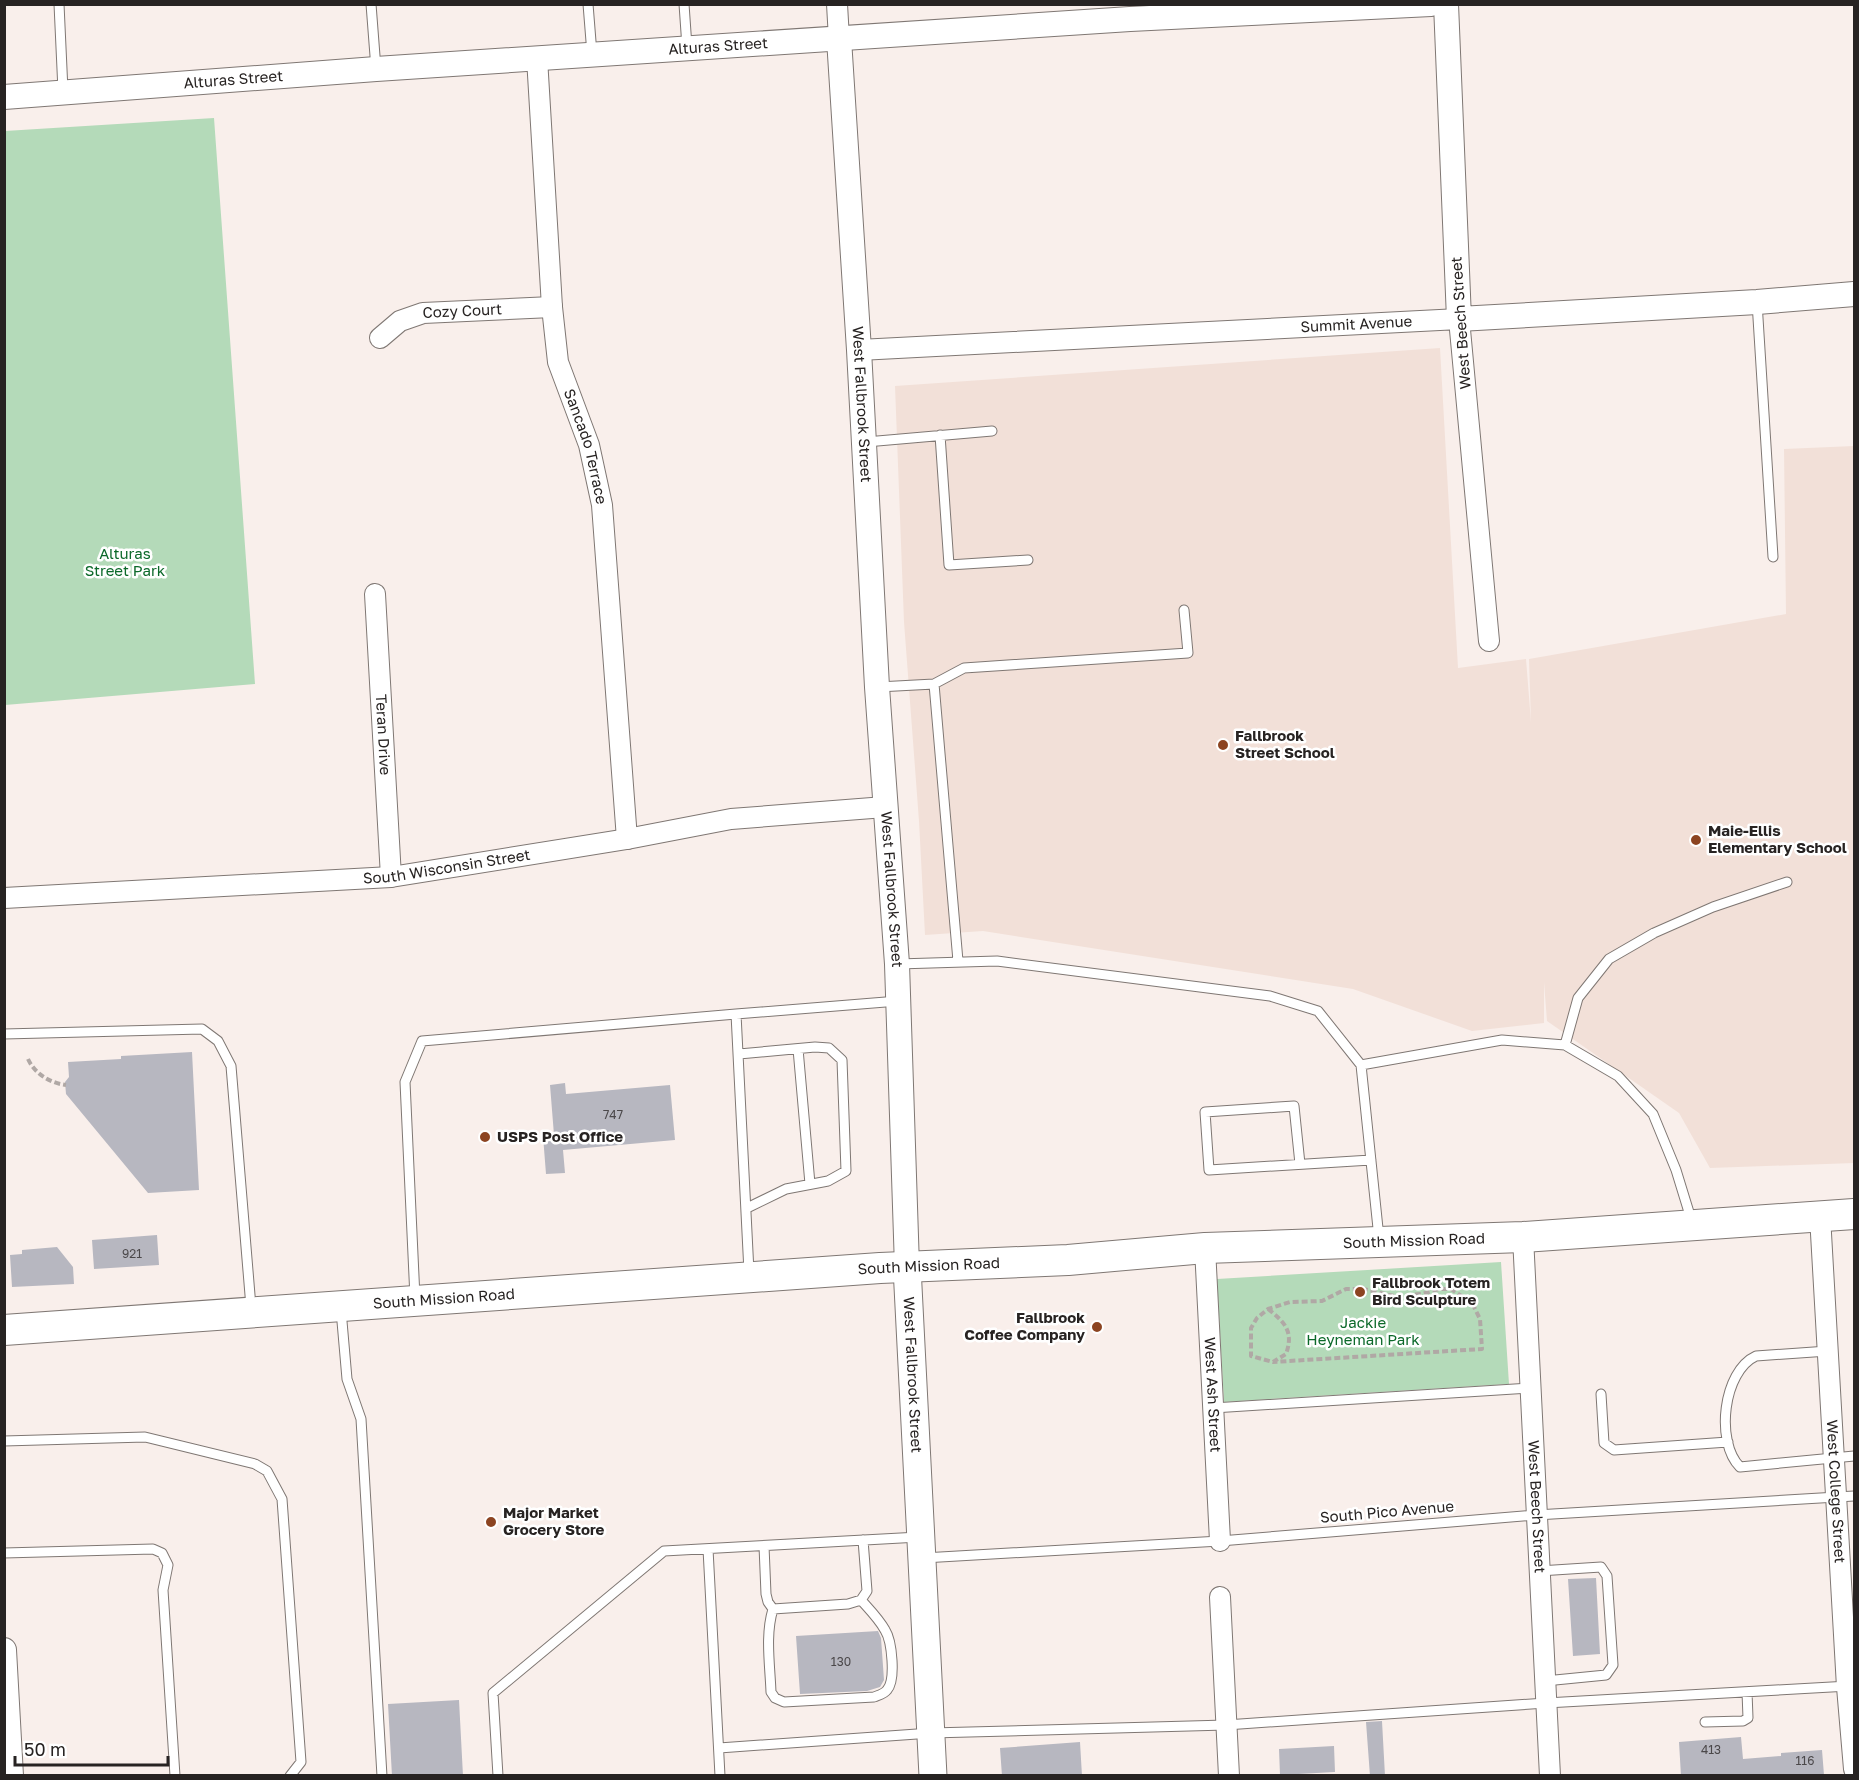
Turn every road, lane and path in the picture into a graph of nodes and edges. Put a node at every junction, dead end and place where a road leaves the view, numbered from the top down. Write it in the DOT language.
graph roads {
  1 [pos="59,4"];
  2 [pos="371,4"];
  3 [pos="588,4"];
  4 [pos="684,4"];
  5 [pos="837,4"];
  6 [pos="1431,4"];
  7 [pos="1446,4"];
  8 [pos="1305,8"];
  9 [pos="839,39"];
  10 [pos="687,48"];
  11 [pos="592,54"];
  12 [pos="537,58"];
  13 [pos="376,69"];
  14 [pos="63,93"];
  15 [pos="4,97"];
  16 [pos="1854,294"];
  17 [pos="1756,302"];
  18 [pos="552,307"];
  19 [pos="1459,319"];
  20 [pos="380,338"];
  21 [pos="859,350"];
  22 [pos="993,431"];
  23 [pos="940,435"];
  24 [pos="864,442"];
  25 [pos="1773,557"];
  26 [pos="1028,560"];
  27 [pos="375,594"];
  28 [pos="1184,610"];
  29 [pos="1490,641"];
  30 [pos="934,684"];
  31 [pos="876,687"];
  32 [pos="885,807"];
  33 [pos="627,839"];
  34 [pos="391,877"];
  35 [pos="1787,882"];
  36 [pos="4,898"];
  37 [pos="958,961"];
  38 [pos="897,964"];
  39 [pos="898,1001"];
  40 [pos="736,1014"];
  41 [pos="4,1034"];
  42 [pos="1566,1045"];
  43 [pos="798,1049"];
  44 [pos="739,1054"];
  45 [pos="28,1059"];
  46 [pos="1361,1065"];
  47 [pos="66,1085"];
  48 [pos="1371,1161"];
  49 [pos="1300,1164"];
  50 [pos="810,1184"];
  51 [pos="747,1208"];
  52 [pos="1854,1214"];
  53 [pos="1820,1215"];
  54 [pos="1693,1224"];
  55 [pos="1523,1237"];
  56 [pos="1380,1243"];
  57 [pos="1204,1248"];
  58 [pos="907,1267"];
  59 [pos="750,1276"];
  60 [pos="415,1301"];
  61 [pos="341,1306"];
  62 [pos="1268,1309"];
  63 [pos="252,1313"];
  64 [pos="4,1330"];
  65 [pos="1828,1351"];
  66 [pos="1274,1362"];
  67 [pos="1530,1388"];
  68 [pos="1601,1394"];
  69 [pos="1213,1408"];
  70 [pos="4,1441"];
  71 [pos="1728,1442"];
  72 [pos="1854,1456"];
  73 [pos="1834,1458"];
  74 [pos="1845,1496"];
  75 [pos="1536,1515"];
  76 [pos="863,1540"];
  77 [pos="1220,1541"];
  78 [pos="764,1546"];
  79 [pos="921,1548"];
  80 [pos="708,1549"];
  81 [pos="4,1553"];
  82 [pos="1539,1571"];
  83 [pos="1220,1597"];
  84 [pos="861,1600"];
  85 [pos="773,1609"];
  86 [pos="4,1650"];
  87 [pos="1545,1681"];
  88 [pos="1851,1686"];
  89 [pos="1747,1692"];
  90 [pos="1546,1703"];
  91 [pos="1705,1722"];
  92 [pos="1226,1725"];
  93 [pos="931,1734"];
  94 [pos="719,1748"];
  95 [pos="9,1765"];
  96 [pos="1854,1769"];
  97 [pos="175,1775"];
  98 [pos="290,1776"];
  99 [pos="382,1776"];
  100 [pos="498,1776"];
  101 [pos="720,1776"];
  102 [pos="933,1776"];
  103 [pos="1229,1776"];
  104 [pos="1550,1776"];
  1 -- 14 [label="lane"];
  2 -- 13 [label="lane"];
  3 -- 11 [label="lane"];
  4 -- 10 [label="lane"];
  5 -- 9 [label="street, West Fallbrook Street"];
  6 -- 8 [label="street, Alturas Street"];
  7 -- 19 [label="street, West Beech Street"];
  8 -- 9 [label="street, Alturas Street"];
  9 -- 10 [label="street, Alturas Street"];
  9 -- 21 [label="street, West Fallbrook Street"];
  10 -- 11 [label="street, Alturas Street"];
  11 -- 12 [label="street, Alturas Street"];
  12 -- 13 [label="street, Alturas Street"];
  12 -- 18 [label="street, Sancado Terrace"];
  13 -- 14 [label="street, Alturas Street"];
  14 -- 15 [label="street, Alturas Street"];
  16 -- 17 [label="street, Summit Avenue"];
  17 -- 19 [label="street, Summit Avenue"];
  17 -- 25 [label="lane"];
  18 -- 20 [label="street, Cozy Court"];
  18 -- 33 [label="street, Sancado Terrace"];
  19 -- 21 [label="street, Summit Avenue"];
  19 -- 29 [label="street, West Beech Street"];
  21 -- 24 [label="street, West Fallbrook Street"];
  22 -- 23 [label="lane"];
  23 -- 24 [label="lane"];
  23 -- 26 [label="lane"];
  24 -- 31 [label="street, West Fallbrook Street"];
  27 -- 34 [label="street, Teran Drive"];
  28 -- 30 [label="lane"];
  30 -- 31 [label="lane"];
  30 -- 37 [label="lane"];
  31 -- 32 [label="street, West Fallbrook Street"];
  32 -- 33 [label="street, South Wisconsin Street"];
  32 -- 38 [label="street, West Fallbrook Street"];
  33 -- 34 [label="street, South Wisconsin Street"];
  34 -- 36 [label="street, South Wisconsin Street"];
  35 -- 42 [label="lane"];
  37 -- 38 [label="lane"];
  37 -- 46 [label="lane"];
  38 -- 39 [label="street, West Fallbrook Street"];
  39 -- 40 [label="lane"];
  39 -- 58 [label="street, West Fallbrook Street"];
  40 -- 44 [label="lane"];
  40 -- 60 [label="lane"];
  41 -- 63 [label="lane"];
  42 -- 46 [label="lane"];
  42 -- 54 [label="lane"];
  43 -- 44 [label="lane"];
  43 -- 50 [label="lane"];
  43 -- 50 [label="lane"];
  44 -- 51 [label="lane"];
  45 -- 47 [label="path"];
  46 -- 48 [label="lane"];
  48 -- 49 [label="lane"];
  48 -- 56 [label="lane"];
  49 -- 49 [label="lane"];
  50 -- 51 [label="lane"];
  51 -- 59 [label="lane"];
  52 -- 53 [label="main road, South Mission Road"];
  53 -- 54 [label="main road, South Mission Road"];
  53 -- 65 [label="street, West College Street"];
  54 -- 55 [label="main road, South Mission Road"];
  55 -- 56 [label="main road, South Mission Road"];
  55 -- 67 [label="street, West Beech Street"];
  56 -- 57 [label="main road, South Mission Road"];
  57 -- 58 [label="main road, South Mission Road"];
  57 -- 69 [label="street, West Ash Street"];
  58 -- 59 [label="main road, South Mission Road"];
  58 -- 79 [label="main road, West Fallbrook Street"];
  59 -- 60 [label="main road, South Mission Road"];
  60 -- 61 [label="main road, South Mission Road"];
  61 -- 63 [label="main road, South Mission Road"];
  61 -- 99 [label="lane"];
  62 -- 66 [label="path"];
  62 -- 66 [label="path"];
  62 -- 66 [label="path"];
  63 -- 64 [label="main road, South Mission Road"];
  65 -- 71 [label="lane"];
  65 -- 73 [label="street, West College Street"];
  67 -- 69 [label="lane"];
  67 -- 75 [label="street, West Beech Street"];
  68 -- 71 [label="lane"];
  69 -- 77 [label="street, West Ash Street"];
  70 -- 98 [label="lane"];
  71 -- 73 [label="lane"];
  72 -- 73 [label="lane"];
  73 -- 74 [label="street, West College Street"];
  74 -- 75 [label="lane, South Pico Avenue"];
  74 -- 88 [label="street, West College Street"];
  75 -- 77 [label="lane, South Pico Avenue"];
  75 -- 82 [label="street, West Beech Street"];
  76 -- 78 [label="lane, South Pico Avenue"];
  76 -- 79 [label="lane, South Pico Avenue"];
  76 -- 84 [label="lane"];
  77 -- 79 [label="lane, South Pico Avenue"];
  78 -- 80 [label="lane, South Pico Avenue"];
  78 -- 85 [label="lane"];
  79 -- 93 [label="main road, West Fallbrook Street"];
  80 -- 94 [label="lane"];
  80 -- 100 [label="lane, South Pico Avenue"];
  81 -- 97 [label="lane"];
  82 -- 87 [label="street, West Beech Street"];
  82 -- 87 [label="lane"];
  83 -- 92 [label="street"];
  84 -- 85 [label="lane"];
  84 -- 85 [label="lane"];
  86 -- 95 [label="street"];
  87 -- 90 [label="street, West Beech Street"];
  88 -- 89 [label="lane"];
  88 -- 96 [label="street, West College Street"];
  89 -- 90 [label="lane"];
  89 -- 91 [label="lane"];
  90 -- 92 [label="lane"];
  90 -- 104 [label="street, West Beech Street"];
  92 -- 93 [label="lane"];
  92 -- 103 [label="street"];
  93 -- 94 [label="lane"];
  93 -- 102 [label="main road, West Fallbrook Street"];
  94 -- 101 [label="lane"];
}
